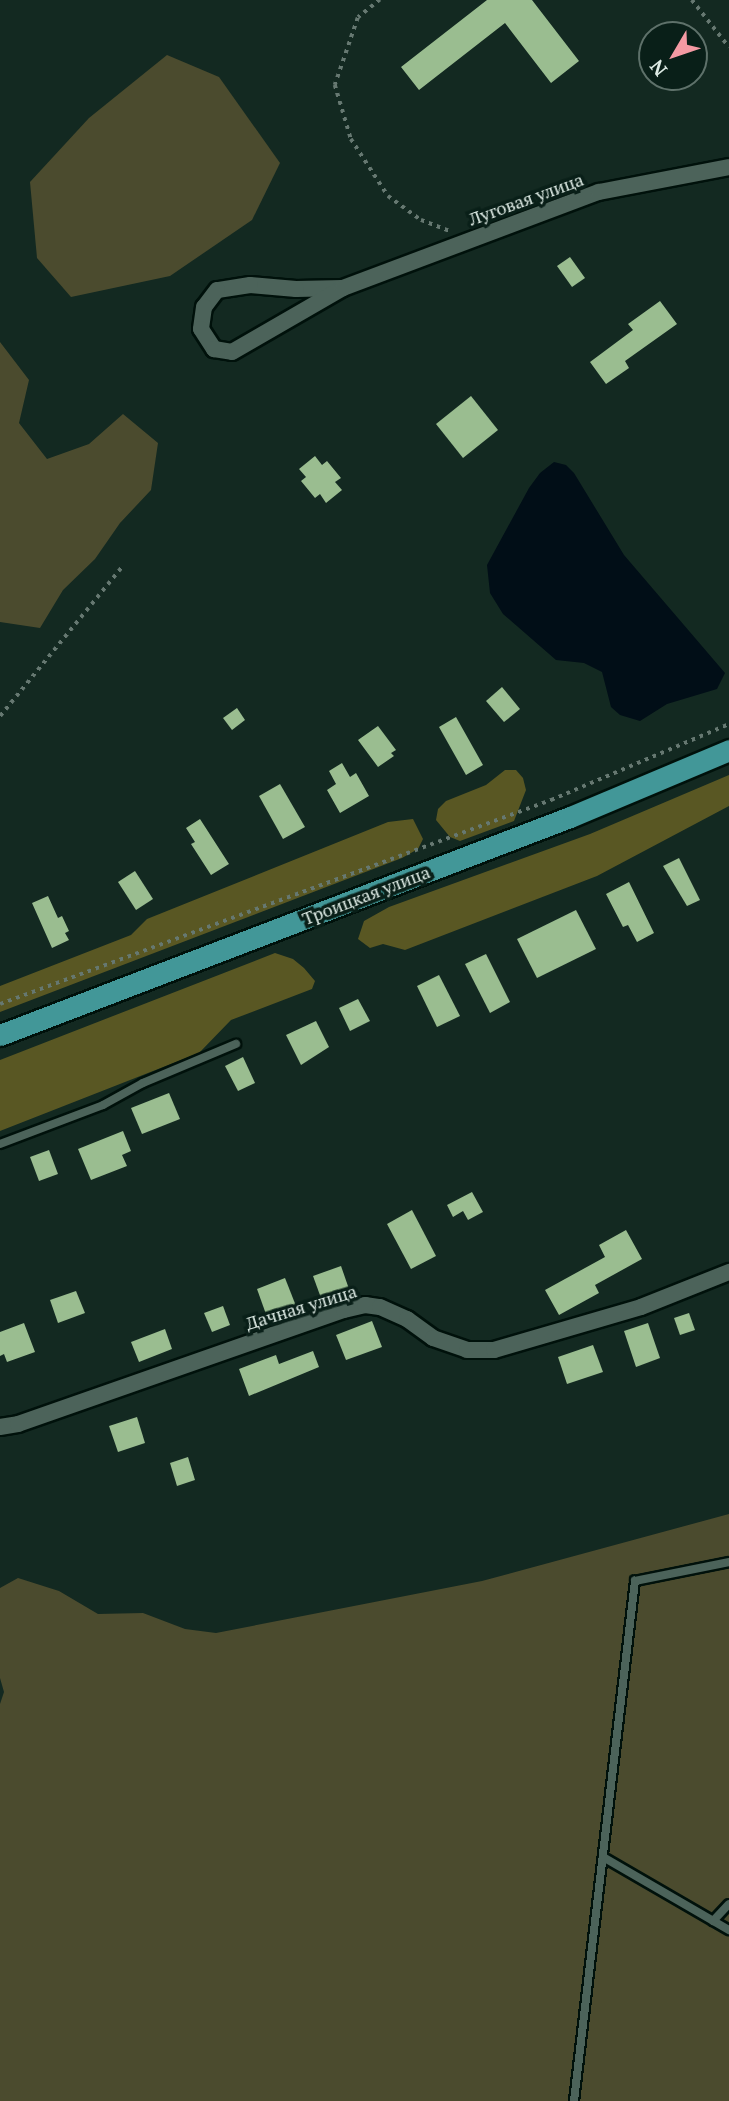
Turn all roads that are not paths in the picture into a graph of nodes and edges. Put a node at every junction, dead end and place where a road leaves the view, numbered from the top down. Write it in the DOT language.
graph roads {
  1 [pos="729,167"];
  2 [pos="343,288"];
  3 [pos="729,750"];
  4 [pos="0,1035"];
  5 [pos="236,1045"];
  6 [pos="0,1144"];
  7 [pos="729,1272"];
  8 [pos="0,1427"];
  9 [pos="729,1562"];
  10 [pos="603,1857"];
  11 [pos="729,1904"];
  12 [pos="713,1921"];
  13 [pos="729,1930"];
  14 [pos="574,2101"];
  1 -- 2 [label="street, Луговая улица"];
  2 -- 2 [label="street, Луговая улица"];
  3 -- 4 [label="main road, Троицкая улица"];
  5 -- 6 [label="lane"];
  7 -- 8 [label="street, Дачная улица"];
  9 -- 10 [label="lane"];
  10 -- 12 [label="lane"];
  10 -- 14 [label="lane"];
  11 -- 12 [label="lane"];
  12 -- 13 [label="lane"];
}
